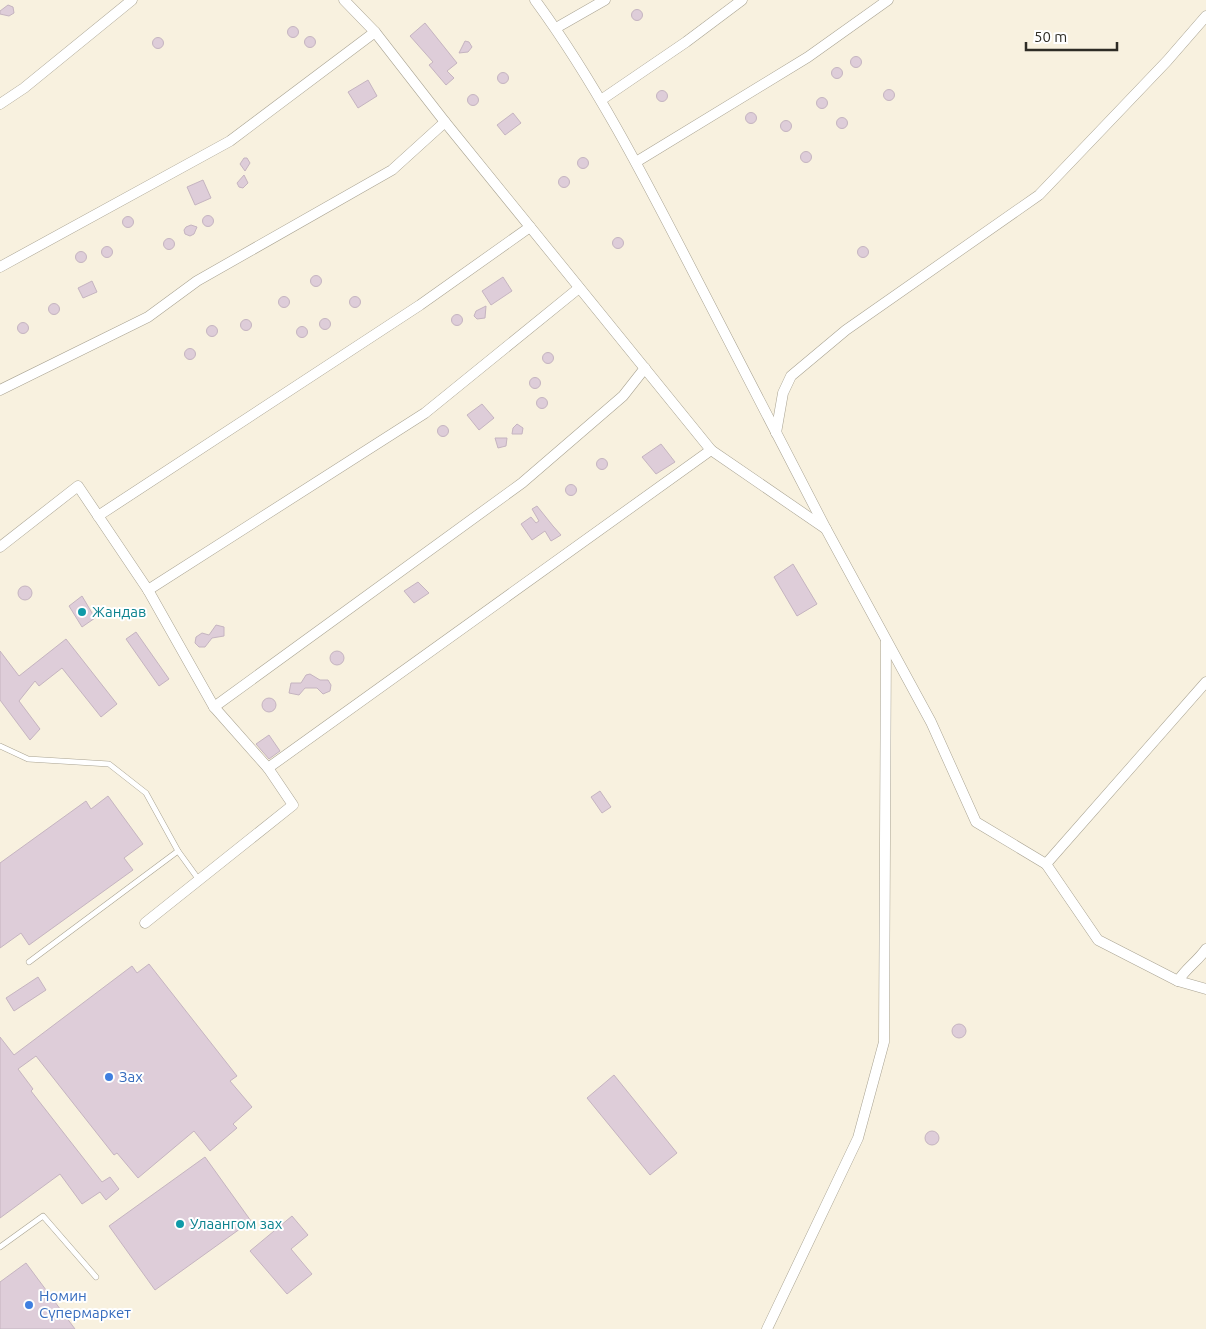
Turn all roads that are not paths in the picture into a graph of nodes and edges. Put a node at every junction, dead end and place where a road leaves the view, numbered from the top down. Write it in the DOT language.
graph roads {
  1 [pos="132,0"];
  2 [pos="344,0"];
  3 [pos="535,0"];
  4 [pos="606,0"];
  5 [pos="742,0"];
  6 [pos="888,0"];
  7 [pos="1206,16"];
  8 [pos="556,28"];
  9 [pos="375,32"];
  10 [pos="601,100"];
  11 [pos="0,104"];
  12 [pos="445,122"];
  13 [pos="636,162"];
  14 [pos="530,227"];
  15 [pos="0,267"];
  16 [pos="579,288"];
  17 [pos="645,368"];
  18 [pos="0,390"];
  19 [pos="776,433"];
  20 [pos="711,450"];
  21 [pos="98,516"];
  22 [pos="826,529"];
  23 [pos="0,547"];
  24 [pos="148,590"];
  25 [pos="886,639"];
  26 [pos="1206,682"];
  27 [pos="214,706"];
  28 [pos="0,746"];
  29 [pos="268,768"];
  30 [pos="178,851"];
  31 [pos="1046,864"];
  32 [pos="198,880"];
  33 [pos="145,923"];
  34 [pos="1206,949"];
  35 [pos="29,962"];
  36 [pos="1178,981"];
  37 [pos="1206,989"];
  38 [pos="0,1247"];
  39 [pos="96,1276"];
  40 [pos="767,1329"];
  1 -- 11 [label="street"];
  2 -- 9 [label="street"];
  3 -- 8 [label="street"];
  4 -- 8 [label="street"];
  5 -- 10 [label="street"];
  6 -- 13 [label="street"];
  7 -- 19 [label="street"];
  8 -- 10 [label="street"];
  9 -- 12 [label="street"];
  9 -- 15 [label="street"];
  10 -- 13 [label="street"];
  12 -- 14 [label="street"];
  12 -- 18 [label="street"];
  13 -- 19 [label="street"];
  14 -- 16 [label="street"];
  14 -- 21 [label="street"];
  16 -- 17 [label="street"];
  16 -- 24 [label="street"];
  17 -- 20 [label="street"];
  17 -- 27 [label="street"];
  19 -- 22 [label="street"];
  20 -- 22 [label="street"];
  20 -- 29 [label="street"];
  21 -- 23 [label="street"];
  21 -- 24 [label="street"];
  22 -- 25 [label="street"];
  24 -- 27 [label="street"];
  25 -- 31 [label="street"];
  25 -- 40 [label="street"];
  26 -- 31 [label="street"];
  27 -- 29 [label="street"];
  28 -- 30 [label="lane"];
  29 -- 32 [label="street"];
  30 -- 32 [label="lane"];
  30 -- 35 [label="lane"];
  31 -- 36 [label="street"];
  32 -- 33 [label="street"];
  34 -- 36 [label="street"];
  36 -- 37 [label="street"];
  38 -- 39 [label="lane"];
}
